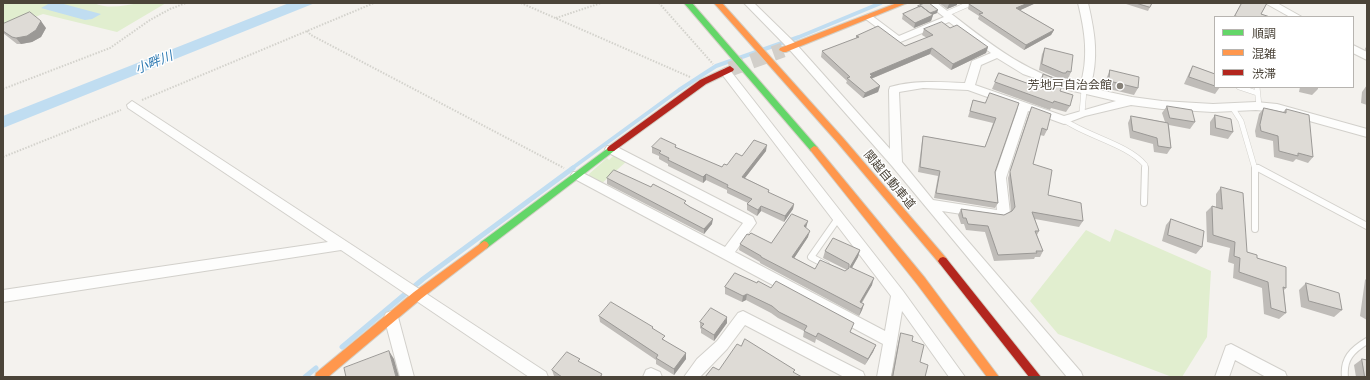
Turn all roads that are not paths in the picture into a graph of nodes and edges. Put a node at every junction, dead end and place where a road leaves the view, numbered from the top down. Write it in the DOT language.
graph roads {
  1 [pos="688,3"];
  2 [pos="718,3"];
  3 [pos="749,3"];
  4 [pos="903,3"];
  5 [pos="931,3"];
  6 [pos="971,3"];
  7 [pos="1083,3"];
  8 [pos="1270,3"];
  9 [pos="948,16"];
  10 [pos="1295,16"];
  11 [pos="868,17"];
  12 [pos="788,49"];
  13 [pos="1354,49"];
  14 [pos="998,54"];
  15 [pos="1367,57"];
  16 [pos="725,71"];
  17 [pos="969,87"];
  18 [pos="1242,88"];
  19 [pos="1257,88"];
  20 [pos="1084,90"];
  21 [pos="1257,93"];
  22 [pos="1132,101"];
  23 [pos="132,105"];
  24 [pos="1259,106"];
  25 [pos="1024,107"];
  26 [pos="1232,107"];
  27 [pos="1082,113"];
  28 [pos="1064,120"];
  29 [pos="1367,133"];
  30 [pos="611,149"];
  31 [pos="896,163"];
  32 [pos="1255,167"];
  33 [pos="577,175"];
  34 [pos="1144,203"];
  35 [pos="929,204"];
  36 [pos="839,217"];
  37 [pos="1367,226"];
  38 [pos="1255,230"];
  39 [pos="343,246"];
  40 [pos="726,255"];
  41 [pos="830,267"];
  42 [pos="418,295"];
  43 [pos="898,295"];
  44 [pos="3,296"];
  45 [pos="391,317"];
  46 [pos="891,341"];
  47 [pos="1367,341"];
  48 [pos="320,377"];
  49 [pos="408,377"];
  50 [pos="541,377"];
  51 [pos="650,377"];
  52 [pos="655,377"];
  53 [pos="691,377"];
  54 [pos="858,377"];
  55 [pos="884,377"];
  56 [pos="958,377"];
  57 [pos="994,377"];
  58 [pos="1036,377"];
  59 [pos="1076,377"];
  60 [pos="1222,377"];
  61 [pos="1280,377"];
  62 [pos="1345,377"];
  1 -- 57 [label="main road"];
  2 -- 58 [label="main road, 関越自動車道"];
  3 -- 12 [label="street"];
  4 -- 11 [label="main road"];
  5 -- 9 [label="street"];
  6 -- 9 [label="lane"];
  7 -- 20 [label="street"];
  8 -- 10 [label="street"];
  9 -- 11 [label="street"];
  9 -- 14 [label="street"];
  11 -- 12 [label="main road"];
  12 -- 31 [label="street"];
  13 -- 15 [label="street"];
  14 -- 17 [label="street"];
  14 -- 20 [label="street"];
  16 -- 30 [label="main road"];
  16 -- 36 [label="street"];
  17 -- 25 [label="street"];
  17 -- 31 [label="street"];
  18 -- 21 [label="lane"];
  19 -- 21 [label="lane"];
  20 -- 22 [label="street"];
  20 -- 27 [label="lane"];
  21 -- 24 [label="lane"];
  22 -- 26 [label="street"];
  22 -- 27 [label="street"];
  23 -- 39 [label="street"];
  24 -- 26 [label="street"];
  24 -- 29 [label="street"];
  25 -- 28 [label="street"];
  25 -- 35 [label="street"];
  26 -- 32 [label="lane"];
  27 -- 28 [label="street"];
  28 -- 34 [label="lane"];
  30 -- 33 [label="main road"];
  30 -- 40 [label="street"];
  31 -- 35 [label="street"];
  32 -- 37 [label="lane"];
  32 -- 38 [label="lane"];
  33 -- 40 [label="street"];
  33 -- 42 [label="main road"];
  35 -- 59 [label="street"];
  36 -- 41 [label="lane"];
  36 -- 43 [label="street"];
  39 -- 42 [label="street"];
  39 -- 44 [label="street"];
  40 -- 46 [label="street"];
  42 -- 45 [label="main road"];
  42 -- 50 [label="street"];
  43 -- 46 [label="street"];
  43 -- 56 [label="street"];
  45 -- 48 [label="main road"];
  45 -- 49 [label="street"];
  46 -- 55 [label="street"];
  47 -- 62 [label="lane"];
  51 -- 52 [label="street"];
  53 -- 54 [label="street"];
  60 -- 61 [label="street"];
}
